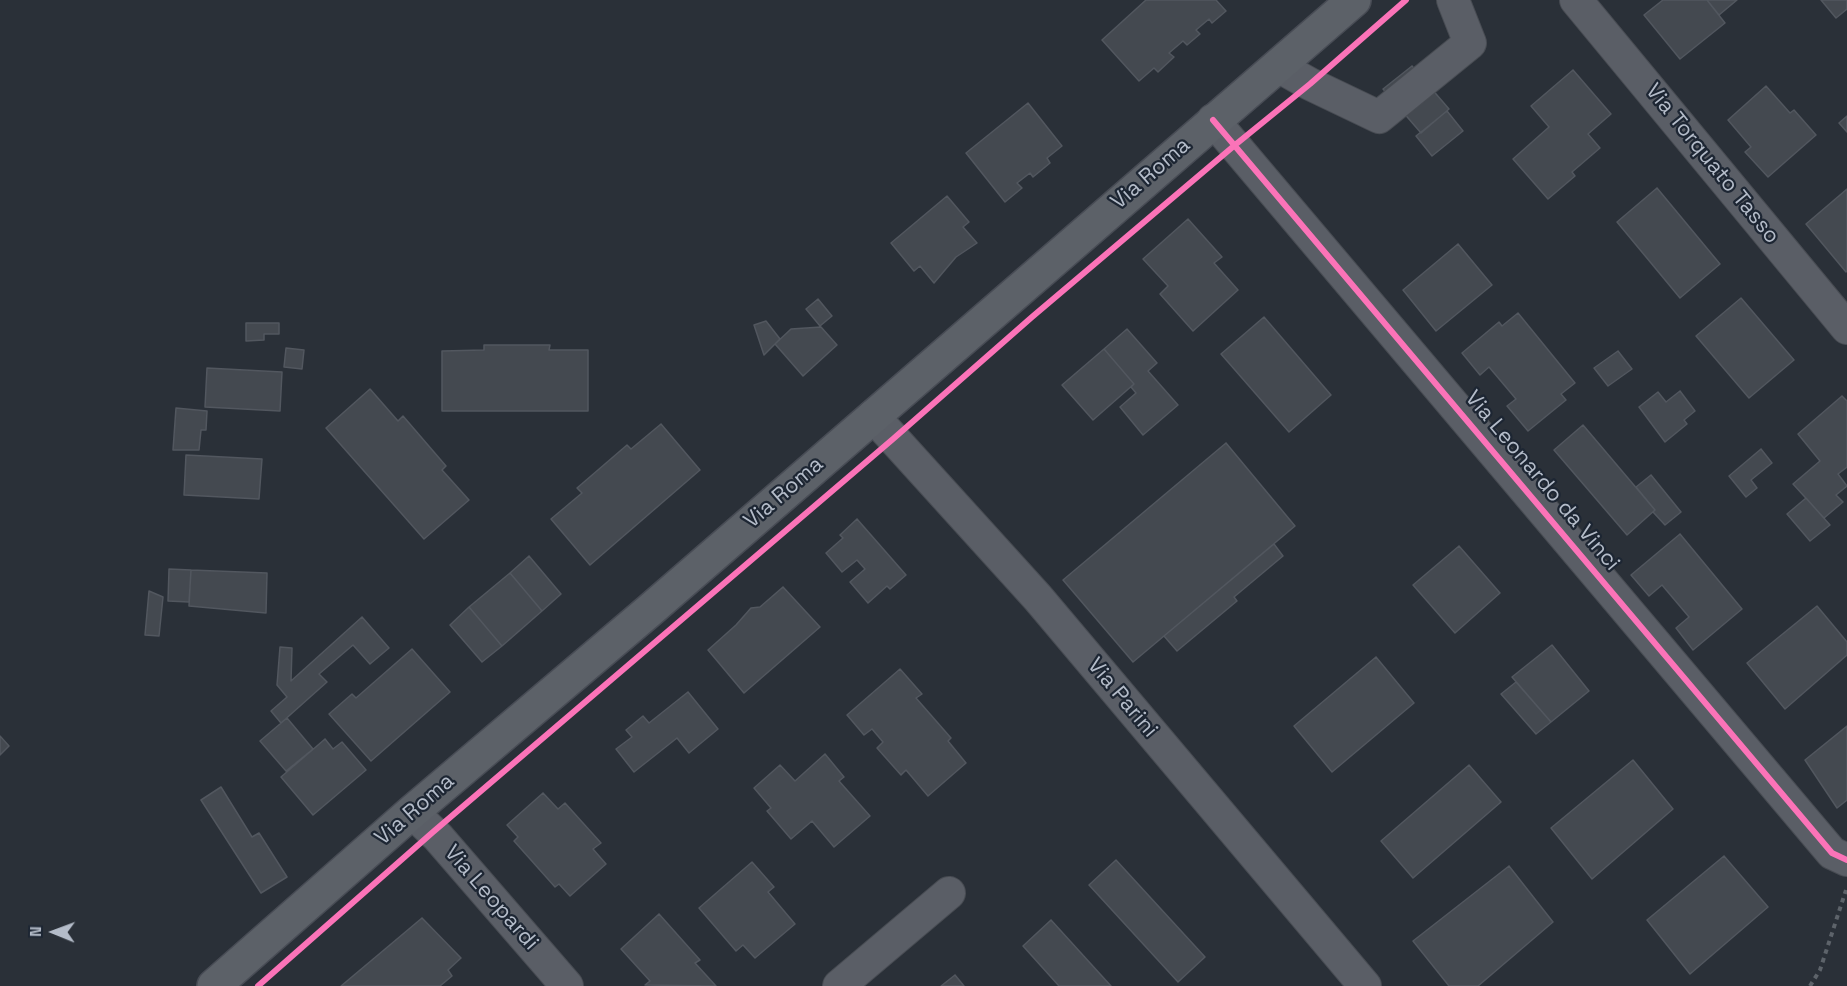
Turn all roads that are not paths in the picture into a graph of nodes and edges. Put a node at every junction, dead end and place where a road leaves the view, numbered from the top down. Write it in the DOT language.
graph roads {
  1 [pos="1354,0"];
  2 [pos="1453,0"];
  3 [pos="1576,0"];
  4 [pos="1278,66"];
  5 [pos="1213,120"];
  6 [pos="1847,328"];
  7 [pos="873,416"];
  8 [pos="412,812"];
  9 [pos="1847,860"];
  10 [pos="949,893"];
  11 [pos="214,986"];
  12 [pos="567,986"];
  13 [pos="839,986"];
  14 [pos="1365,986"];
  1 -- 4 [label="main road, Via Roma"];
  2 -- 4 [label="street"];
  3 -- 6 [label="street, Via Torquato Tasso"];
  4 -- 5 [label="main road, Via Roma"];
  5 -- 7 [label="main road, Via Roma"];
  5 -- 9 [label="street, Via Leonardo da Vinci"];
  7 -- 8 [label="main road, Via Roma"];
  7 -- 14 [label="street, Via Parini"];
  8 -- 11 [label="main road, Via Roma"];
  8 -- 12 [label="street, Via Leopardi"];
  10 -- 13 [label="street"];
}
